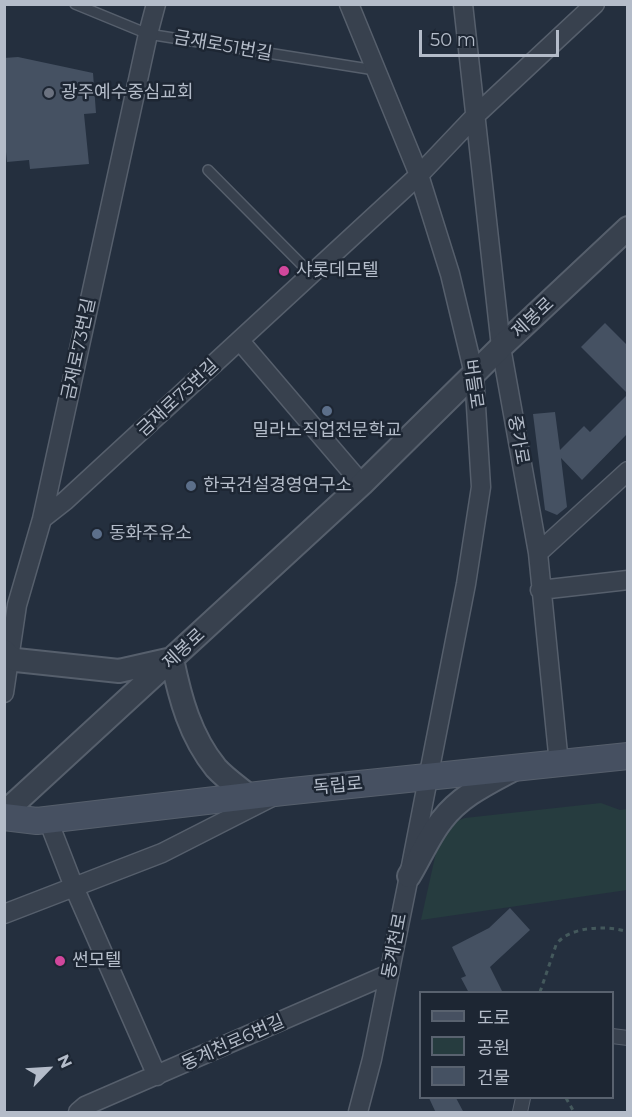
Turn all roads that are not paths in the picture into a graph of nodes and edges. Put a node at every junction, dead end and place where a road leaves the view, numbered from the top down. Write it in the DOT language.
graph roads {
  1 [pos="75,4"];
  2 [pos="156,4"];
  3 [pos="350,4"];
  4 [pos="463,4"];
  5 [pos="595,4"];
  6 [pos="148,34"];
  7 [pos="375,70"];
  8 [pos="476,115"];
  9 [pos="208,170"];
  10 [pos="419,175"];
  11 [pos="627,228"];
  12 [pos="311,274"];
  13 [pos="240,340"];
  14 [pos="501,347"];
  15 [pos="474,374"];
  16 [pos="627,471"];
  17 [pos="362,484"];
  18 [pos="42,519"];
  19 [pos="538,553"];
  20 [pos="627,580"];
  21 [pos="540,590"];
  22 [pos="7,654"];
  23 [pos="172,659"];
  24 [pos="4,693"];
  25 [pos="627,756"];
  26 [pos="558,764"];
  27 [pos="515,769"];
  28 [pos="427,778"];
  29 [pos="283,792"];
  30 [pos="249,796"];
  31 [pos="4,815"];
  32 [pos="48,820"];
  33 [pos="409,876"];
  34 [pos="74,887"];
  35 [pos="4,914"];
  36 [pos="389,974"];
  37 [pos="157,1076"];
  38 [pos="78,1113"];
  39 [pos="358,1113"];
  1 -- 6 [label="lane, 금재로51번길"];
  2 -- 6 [label="street, 금재로73번길"];
  3 -- 7 [label="street, 버들로"];
  4 -- 8 [label="street, 중가로"];
  5 -- 8 [label="street"];
  6 -- 7 [label="lane, 금재로51번길"];
  6 -- 18 [label="street, 금재로73번길"];
  7 -- 10 [label="street, 버들로"];
  8 -- 10 [label="street, 금재로75번길"];
  8 -- 14 [label="street, 중가로"];
  9 -- 12 [label="lane"];
  10 -- 12 [label="street, 금재로75번길"];
  10 -- 15 [label="street, 버들로"];
  11 -- 14 [label="street, 제봉로"];
  12 -- 13 [label="street, 금재로75번길"];
  13 -- 17 [label="street"];
  13 -- 18 [label="street, 금재로75번길"];
  14 -- 15 [label="street, 제봉로"];
  14 -- 19 [label="street, 중가로"];
  15 -- 17 [label="street, 제봉로"];
  15 -- 28 [label="street, 버들로"];
  16 -- 19 [label="street"];
  17 -- 23 [label="street, 제봉로"];
  18 -- 22 [label="street, 금재로73번길"];
  19 -- 21 [label="street, 중가로"];
  20 -- 21 [label="street"];
  21 -- 26 [label="street, 중가로"];
  22 -- 23 [label="street"];
  22 -- 24 [label="street, 금재로73번길"];
  23 -- 30 [label="street"];
  23 -- 31 [label="street, 제봉로"];
  25 -- 26 [label="main road, 독립로"];
  26 -- 27 [label="main road, 독립로"];
  27 -- 28 [label="main road, 독립로"];
  27 -- 33 [label="street"];
  28 -- 29 [label="main road, 독립로"];
  28 -- 33 [label="street, 동계천로"];
  29 -- 30 [label="main road, 독립로"];
  29 -- 34 [label="street"];
  30 -- 32 [label="main road, 독립로"];
  31 -- 32 [label="main road, 독립로"];
  32 -- 34 [label="street"];
  33 -- 36 [label="street, 동계천로"];
  34 -- 35 [label="street"];
  34 -- 37 [label="street"];
  36 -- 37 [label="street, 동계천로6번길"];
  36 -- 39 [label="street, 동계천로"];
  37 -- 38 [label="street, 동계천로6번길"];
}
